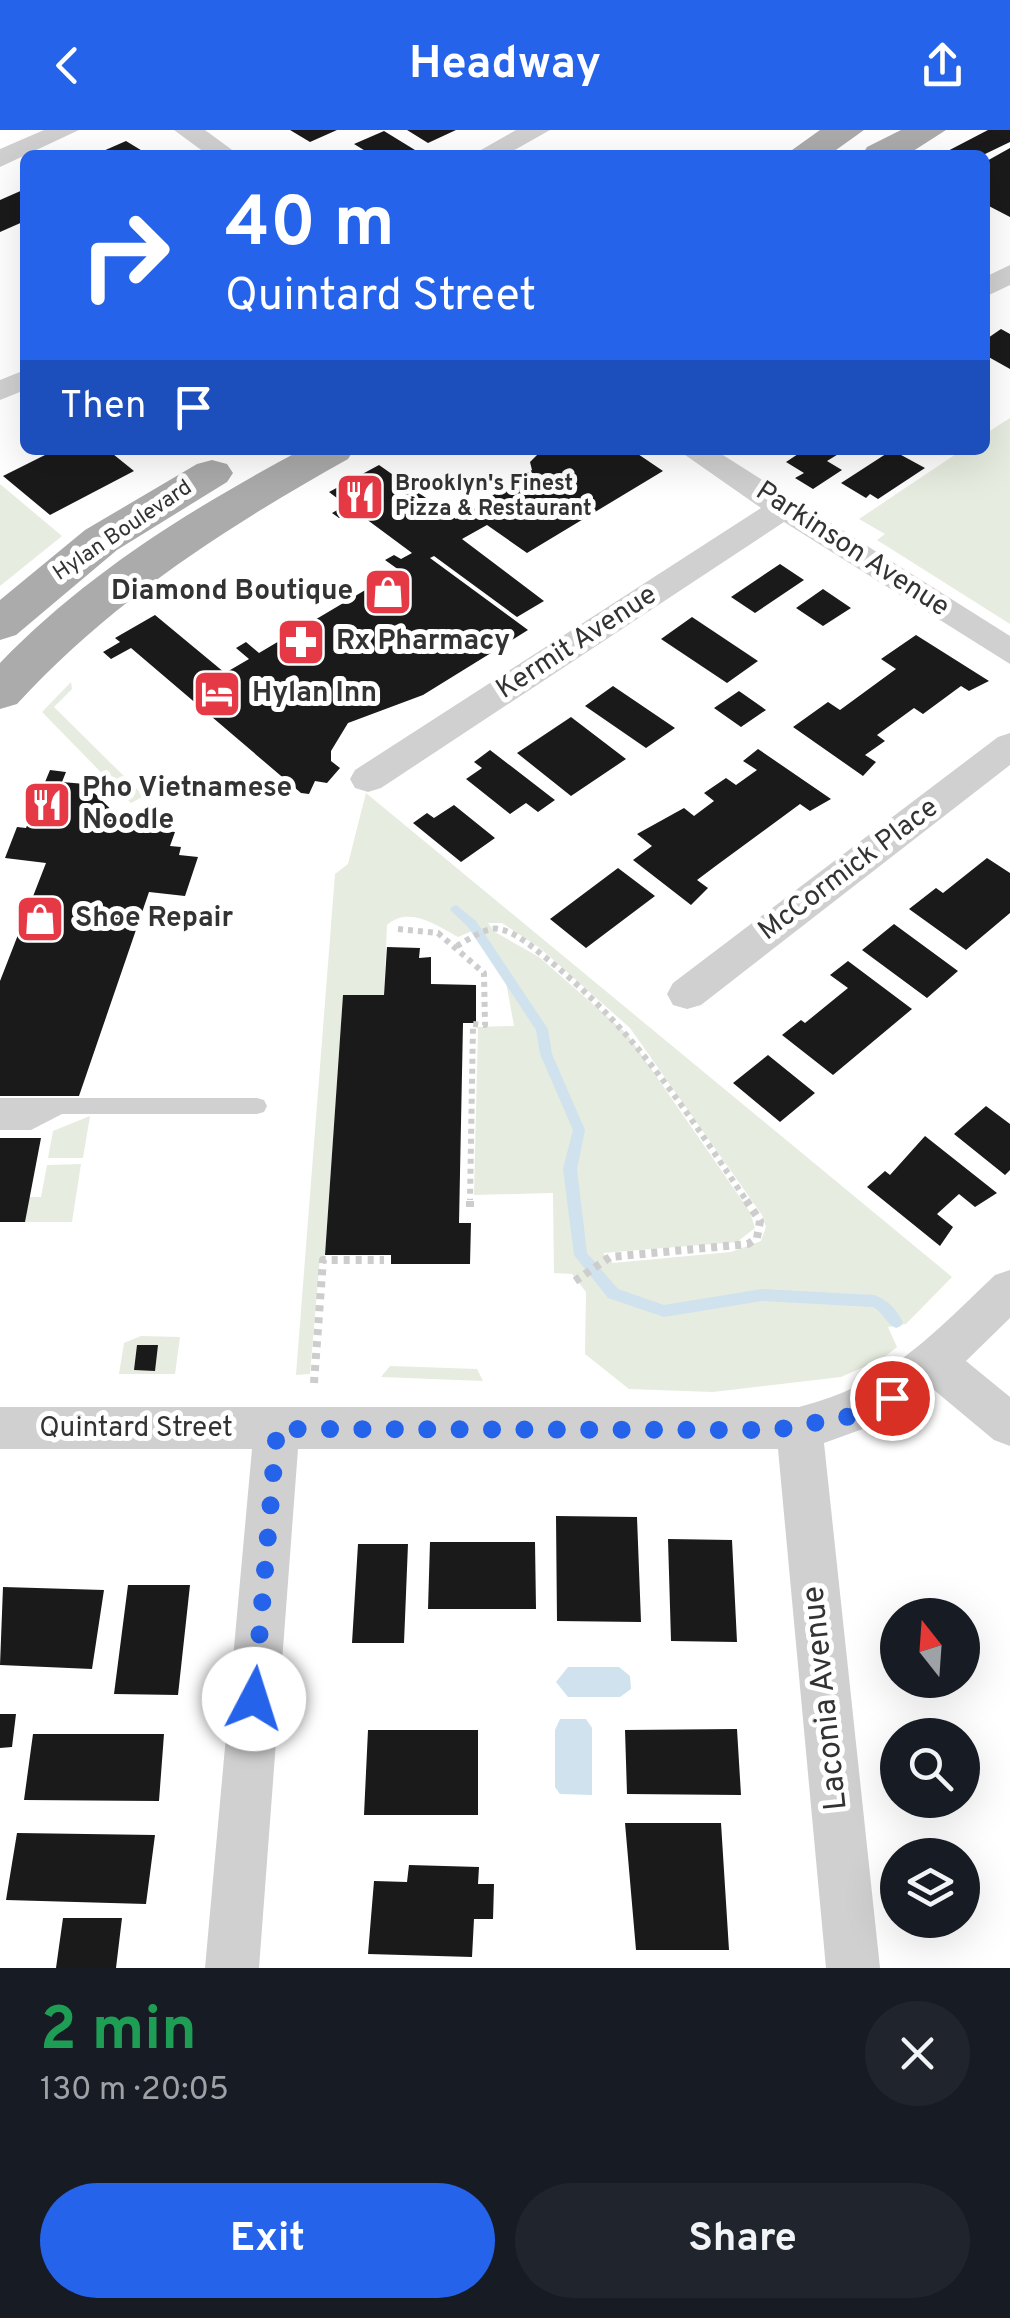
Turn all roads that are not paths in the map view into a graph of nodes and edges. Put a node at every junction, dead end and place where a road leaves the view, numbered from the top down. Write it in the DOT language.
graph roads {
  1 [pos="66,130"];
  2 [pos="187,130"];
  3 [pos="537,130"];
  4 [pos="846,130"];
  5 [pos="928,130"];
  6 [pos="20,150"];
  7 [pos="218,150"];
  8 [pos="496,150"];
  9 [pos="812,150"];
  10 [pos="890,150"];
  11 [pos="246,455"];
  12 [pos="324,455"];
  13 [pos="710,455"];
  14 [pos="786,506"];
  15 [pos="0,624"];
  16 [pos="1010,652"];
  17 [pos="0,692"];
  18 [pos="1010,746"];
  19 [pos="368,779"];
  20 [pos="688,994"];
  21 [pos="0,1106"];
  22 [pos="59,1106"];
  23 [pos="257,1106"];
  24 [pos="0,1121"];
  25 [pos="1010,1289"];
  26 [pos="933,1361"];
  27 [pos="1010,1425"];
  28 [pos="0,1428"];
  29 [pos="799,1428"];
  30 [pos="277,1429"];
  31 [pos="232,1968"];
  32 [pos="852,1968"];
  1 -- 6 [label="street"];
  2 -- 7 [label="street"];
  3 -- 8 [label="street"];
  4 -- 9 [label="main road"];
  5 -- 10 [label="main road"];
  11 -- 15 [label="main road, Hylan Boulevard"];
  12 -- 17 [label="main road, Hylan Boulevard"];
  13 -- 14 [label="street, Parkinson Avenue"];
  14 -- 16 [label="street, Parkinson Avenue"];
  14 -- 19 [label="street, Kermit Avenue"];
  18 -- 20 [label="street, McCormick Place"];
  21 -- 22 [label="lane"];
  22 -- 23 [label="lane"];
  22 -- 24 [label="lane"];
  25 -- 26 [label="street, Quintard Street"];
  26 -- 27 [label="street"];
  26 -- 29 [label="street, Quintard Street"];
  28 -- 30 [label="street, Quintard Street"];
  29 -- 30 [label="street, Quintard Street"];
  29 -- 32 [label="street, Laconia Avenue"];
  30 -- 31 [label="street"];
}
